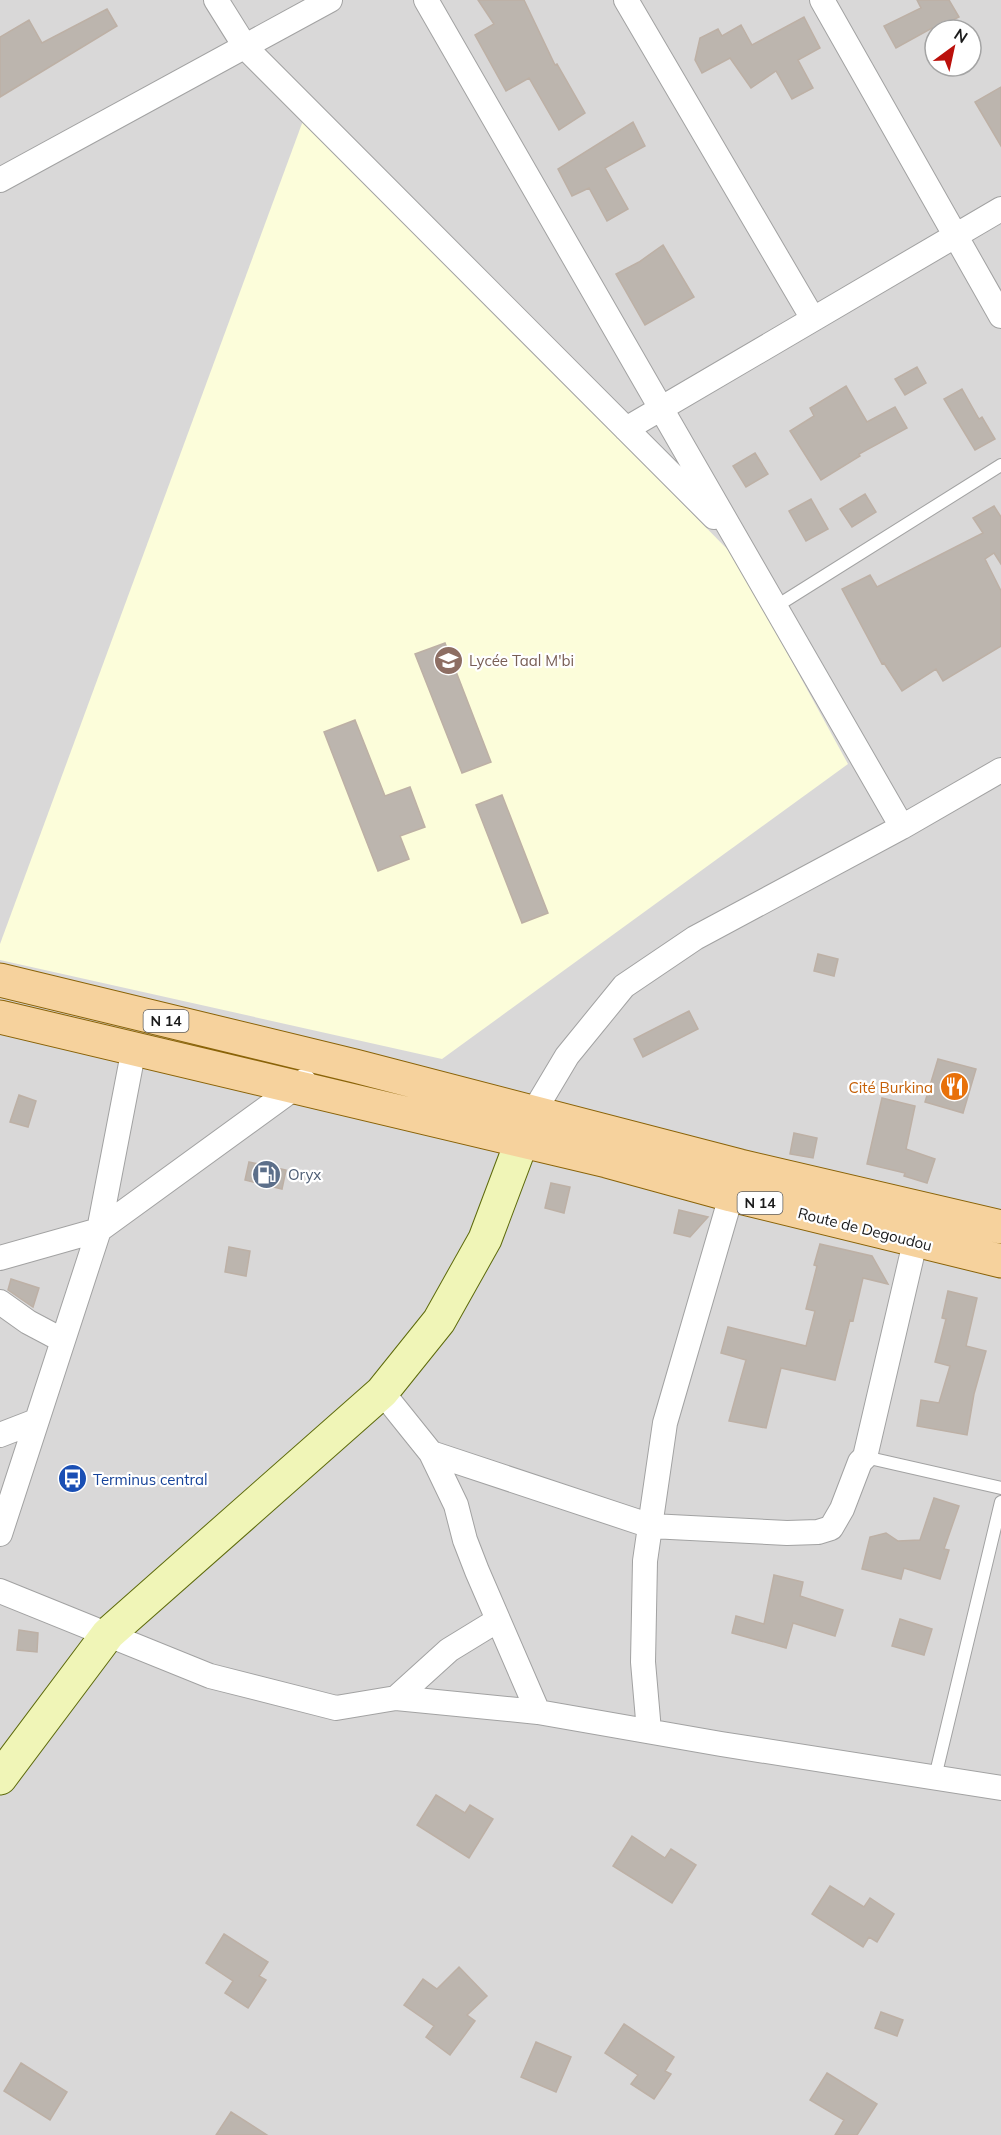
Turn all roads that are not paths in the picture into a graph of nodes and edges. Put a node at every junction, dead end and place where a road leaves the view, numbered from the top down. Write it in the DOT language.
graph roads {
  1 [pos="216,0"];
  2 [pos="330,0"];
  3 [pos="426,0"];
  4 [pos="626,0"];
  5 [pos="822,0"];
  6 [pos="246,48"];
  7 [pos="0,180"];
  8 [pos="1001,208"];
  9 [pos="955,235"];
  10 [pos="1001,316"];
  11 [pos="813,320"];
  12 [pos="662,409"];
  13 [pos="626,429"];
  14 [pos="1001,465"];
  15 [pos="737,540"];
  16 [pos="775,607"];
  17 [pos="1001,770"];
  18 [pos="902,827"];
  19 [pos="0,980"];
  20 [pos="0,1017"];
  21 [pos="134,1048"];
  22 [pos="333,1062"];
  23 [pos="296,1087"];
  24 [pos="527,1127"];
  25 [pos="735,1181"];
  26 [pos="923,1208"];
  27 [pos="1001,1227"];
  28 [pos="99,1230"];
  29 [pos="915,1241"];
  30 [pos="0,1258"];
  31 [pos="1001,1261"];
  32 [pos="0,1302"];
  33 [pos="62,1340"];
  34 [pos="382,1392"];
  35 [pos="36,1421"];
  36 [pos="0,1435"];
  37 [pos="431,1453"];
  38 [pos="865,1457"];
  39 [pos="1001,1488"];
  40 [pos="1001,1502"];
  41 [pos="651,1526"];
  42 [pos="0,1534"];
  43 [pos="0,1591"];
  44 [pos="498,1620"];
  45 [pos="108,1634"];
  46 [pos="396,1698"];
  47 [pos="538,1712"];
  48 [pos="649,1731"];
  49 [pos="935,1777"];
  50 [pos="0,1779"];
  51 [pos="1001,1788"];
  1 -- 6 [label="street"];
  2 -- 6 [label="street"];
  3 -- 12 [label="street"];
  4 -- 11 [label="street"];
  5 -- 9 [label="street"];
  6 -- 7 [label="street"];
  6 -- 13 [label="street"];
  8 -- 9 [label="street"];
  9 -- 10 [label="street"];
  9 -- 11 [label="street"];
  11 -- 12 [label="street"];
  12 -- 13 [label="street"];
  12 -- 15 [label="street"];
  13 -- 15 [label="street"];
  14 -- 16 [label="lane"];
  15 -- 16 [label="street"];
  16 -- 18 [label="street"];
  17 -- 18 [label="street"];
  18 -- 24 [label="street"];
  19 -- 22 [label="main road, N 14"];
  20 -- 21 [label="main road, N 14"];
  21 -- 23 [label="main road, N 14"];
  21 -- 28 [label="street"];
  22 -- 23 [label="street"];
  22 -- 24 [label="main road, N 14"];
  23 -- 24 [label="main road, N 14"];
  23 -- 28 [label="street"];
  24 -- 25 [label="main road, Route de Degoudou / N 14"];
  24 -- 34 [label="street"];
  25 -- 26 [label="main road, Route de Degoudou / N 14"];
  25 -- 29 [label="main road, Route de Degoudou / N 14"];
  25 -- 41 [label="street"];
  26 -- 27 [label="main road, Route de Degoudou / N 14"];
  26 -- 29 [label="street"];
  28 -- 30 [label="street"];
  28 -- 33 [label="street"];
  29 -- 31 [label="main road, Route de Degoudou / N 14"];
  29 -- 38 [label="street"];
  32 -- 33 [label="street"];
  33 -- 35 [label="street"];
  34 -- 37 [label="street"];
  34 -- 45 [label="street"];
  35 -- 36 [label="street"];
  35 -- 42 [label="street"];
  37 -- 41 [label="street"];
  37 -- 44 [label="street"];
  38 -- 39 [label="lane"];
  38 -- 41 [label="street"];
  40 -- 49 [label="lane"];
  41 -- 48 [label="street"];
  43 -- 45 [label="street"];
  44 -- 46 [label="street"];
  44 -- 47 [label="street"];
  45 -- 46 [label="street"];
  45 -- 50 [label="street"];
  46 -- 47 [label="street"];
  47 -- 48 [label="street"];
  48 -- 49 [label="street"];
  49 -- 51 [label="street"];
}
